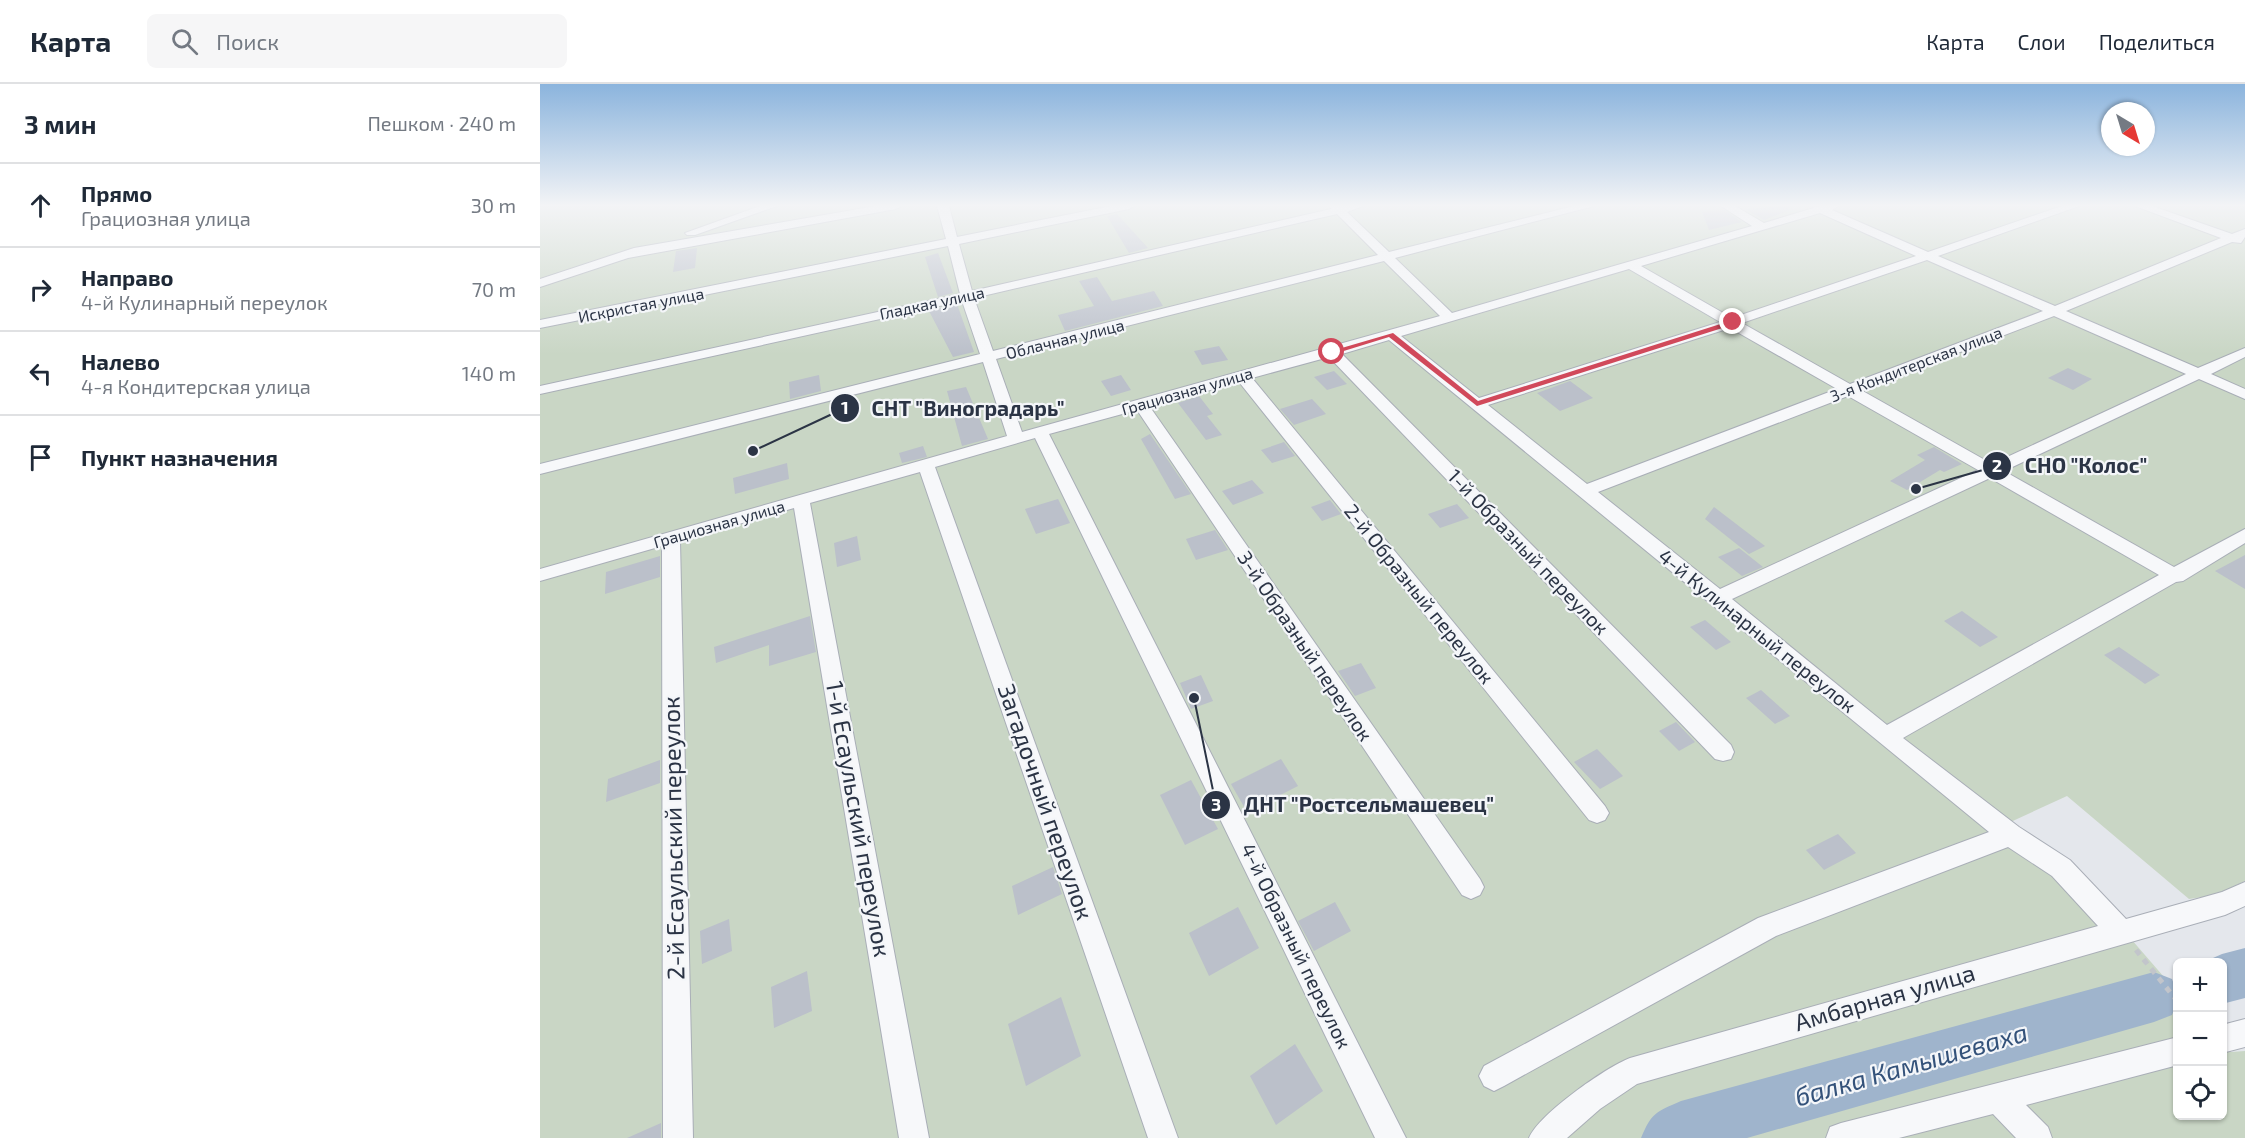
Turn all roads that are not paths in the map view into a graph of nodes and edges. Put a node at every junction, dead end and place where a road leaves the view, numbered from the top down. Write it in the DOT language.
graph roads {
  1 [pos="624,255"];
  2 [pos="892,255"];
  3 [pos="957,255"];
  4 [pos="1139,255"];
  5 [pos="1394,255"];
  6 [pos="1665,255"];
  7 [pos="1926,255"];
  8 [pos="1935,255"];
  9 [pos="2199,255"];
  10 [pos="1387,257"];
  11 [pos="1930,257"];
  12 [pos="1630,265"];
  13 [pos="540,283"];
  14 [pos="967,296"];
  15 [pos="2055,311"];
  16 [pos="1448,317"];
  17 [pos="1733,322"];
  18 [pos="540,324"];
  19 [pos="1390,334"];
  20 [pos="1332,352"];
  21 [pos="2245,352"];
  22 [pos="987,358"];
  23 [pos="2199,374"];
  24 [pos="1242,376"];
  25 [pos="1851,389"];
  26 [pos="540,390"];
  27 [pos="2245,394"];
  28 [pos="1140,404"];
  29 [pos="1477,404"];
  30 [pos="1040,432"];
  31 [pos="1016,439"];
  32 [pos="926,466"];
  33 [pos="540,469"];
  34 [pos="1994,470"];
  35 [pos="1585,491"];
  36 [pos="801,501"];
  37 [pos="2245,535"];
  38 [pos="670,537"];
  39 [pos="540,575"];
  40 [pos="2176,576"];
  41 [pos="1718,598"];
  42 [pos="1886,737"];
  43 [pos="1723,752"];
  44 [pos="1597,813"];
  45 [pos="2010,835"];
  46 [pos="1471,887"];
  47 [pos="2245,894"];
  48 [pos="2120,931"];
  49 [pos="2245,1033"];
  50 [pos="2227,1038"];
  51 [pos="2173,1052"];
  52 [pos="1494,1076"];
  53 [pos="1998,1098"];
  54 [pos="678,1138"];
  55 [pos="914,1138"];
  56 [pos="1163,1138"];
  57 [pos="1391,1138"];
  58 [pos="1544,1138"];
  59 [pos="1841,1138"];
  60 [pos="2037,1138"];
  1 -- 13 [label="street"];
  2 -- 18 [label="street, Искристая улица"];
  3 -- 14 [label="street"];
  4 -- 14 [label="street, Гладкая улица"];
  5 -- 10 [label="street, Облачная улица"];
  6 -- 12 [label="street, Грациозная улица"];
  7 -- 11 [label="street"];
  8 -- 11 [label="street"];
  9 -- 15 [label="street, 3-я Кондитерская улица"];
  10 -- 16 [label="street"];
  10 -- 22 [label="street, Облачная улица"];
  11 -- 15 [label="street"];
  11 -- 17 [label="street"];
  12 -- 16 [label="street, Грациозная улица"];
  12 -- 17 [label="street"];
  14 -- 22 [label="street"];
  14 -- 26 [label="street, Гладкая улица"];
  15 -- 23 [label="street"];
  15 -- 25 [label="street, 3-я Кондитерская улица"];
  16 -- 19 [label="street, Грациозная улица"];
  17 -- 25 [label="street"];
  17 -- 29 [label="street"];
  19 -- 20 [label="street, Грациозная улица"];
  19 -- 29 [label="street, 4-й Кулинарный переулок"];
  20 -- 24 [label="street, Грациозная улица"];
  20 -- 43 [label="street, 1-й Образный переулок"];
  21 -- 23 [label="street"];
  22 -- 31 [label="street"];
  22 -- 33 [label="street, Облачная улица"];
  23 -- 27 [label="street"];
  23 -- 34 [label="street"];
  24 -- 28 [label="street, Грациозная улица"];
  24 -- 44 [label="street, 2-й Образный переулок"];
  25 -- 34 [label="street"];
  25 -- 35 [label="street, 3-я Кондитерская улица"];
  28 -- 30 [label="street, Грациозная улица"];
  28 -- 46 [label="street, 3-й Образный переулок"];
  29 -- 35 [label="street, 4-й Кулинарный переулок"];
  30 -- 31 [label="street, Грациозная улица"];
  30 -- 57 [label="street, 4-й Образный переулок"];
  31 -- 32 [label="street, Грациозная улица"];
  32 -- 36 [label="street, Грациозная улица"];
  32 -- 56 [label="street, Загадочный переулок"];
  34 -- 40 [label="street"];
  34 -- 41 [label="street"];
  35 -- 41 [label="street, 4-й Кулинарный переулок"];
  36 -- 38 [label="street, Грациозная улица"];
  36 -- 55 [label="street, 1-й Есаульский переулок"];
  37 -- 40 [label="street"];
  38 -- 39 [label="street, Грациозная улица"];
  38 -- 54 [label="street, 2-й Есаульский переулок"];
  40 -- 42 [label="street"];
  41 -- 42 [label="street, 4-й Кулинарный переулок"];
  42 -- 45 [label="street, 4-й Кулинарный переулок"];
  45 -- 48 [label="street, 4-й Кулинарный переулок"];
  45 -- 52 [label="street"];
  47 -- 48 [label="street, Амбарная улица"];
  48 -- 58 [label="street, Амбарная улица"];
  49 -- 50 [label="street"];
  51 -- 53 [label="street"];
  53 -- 59 [label="street"];
  53 -- 60 [label="street"];
}
